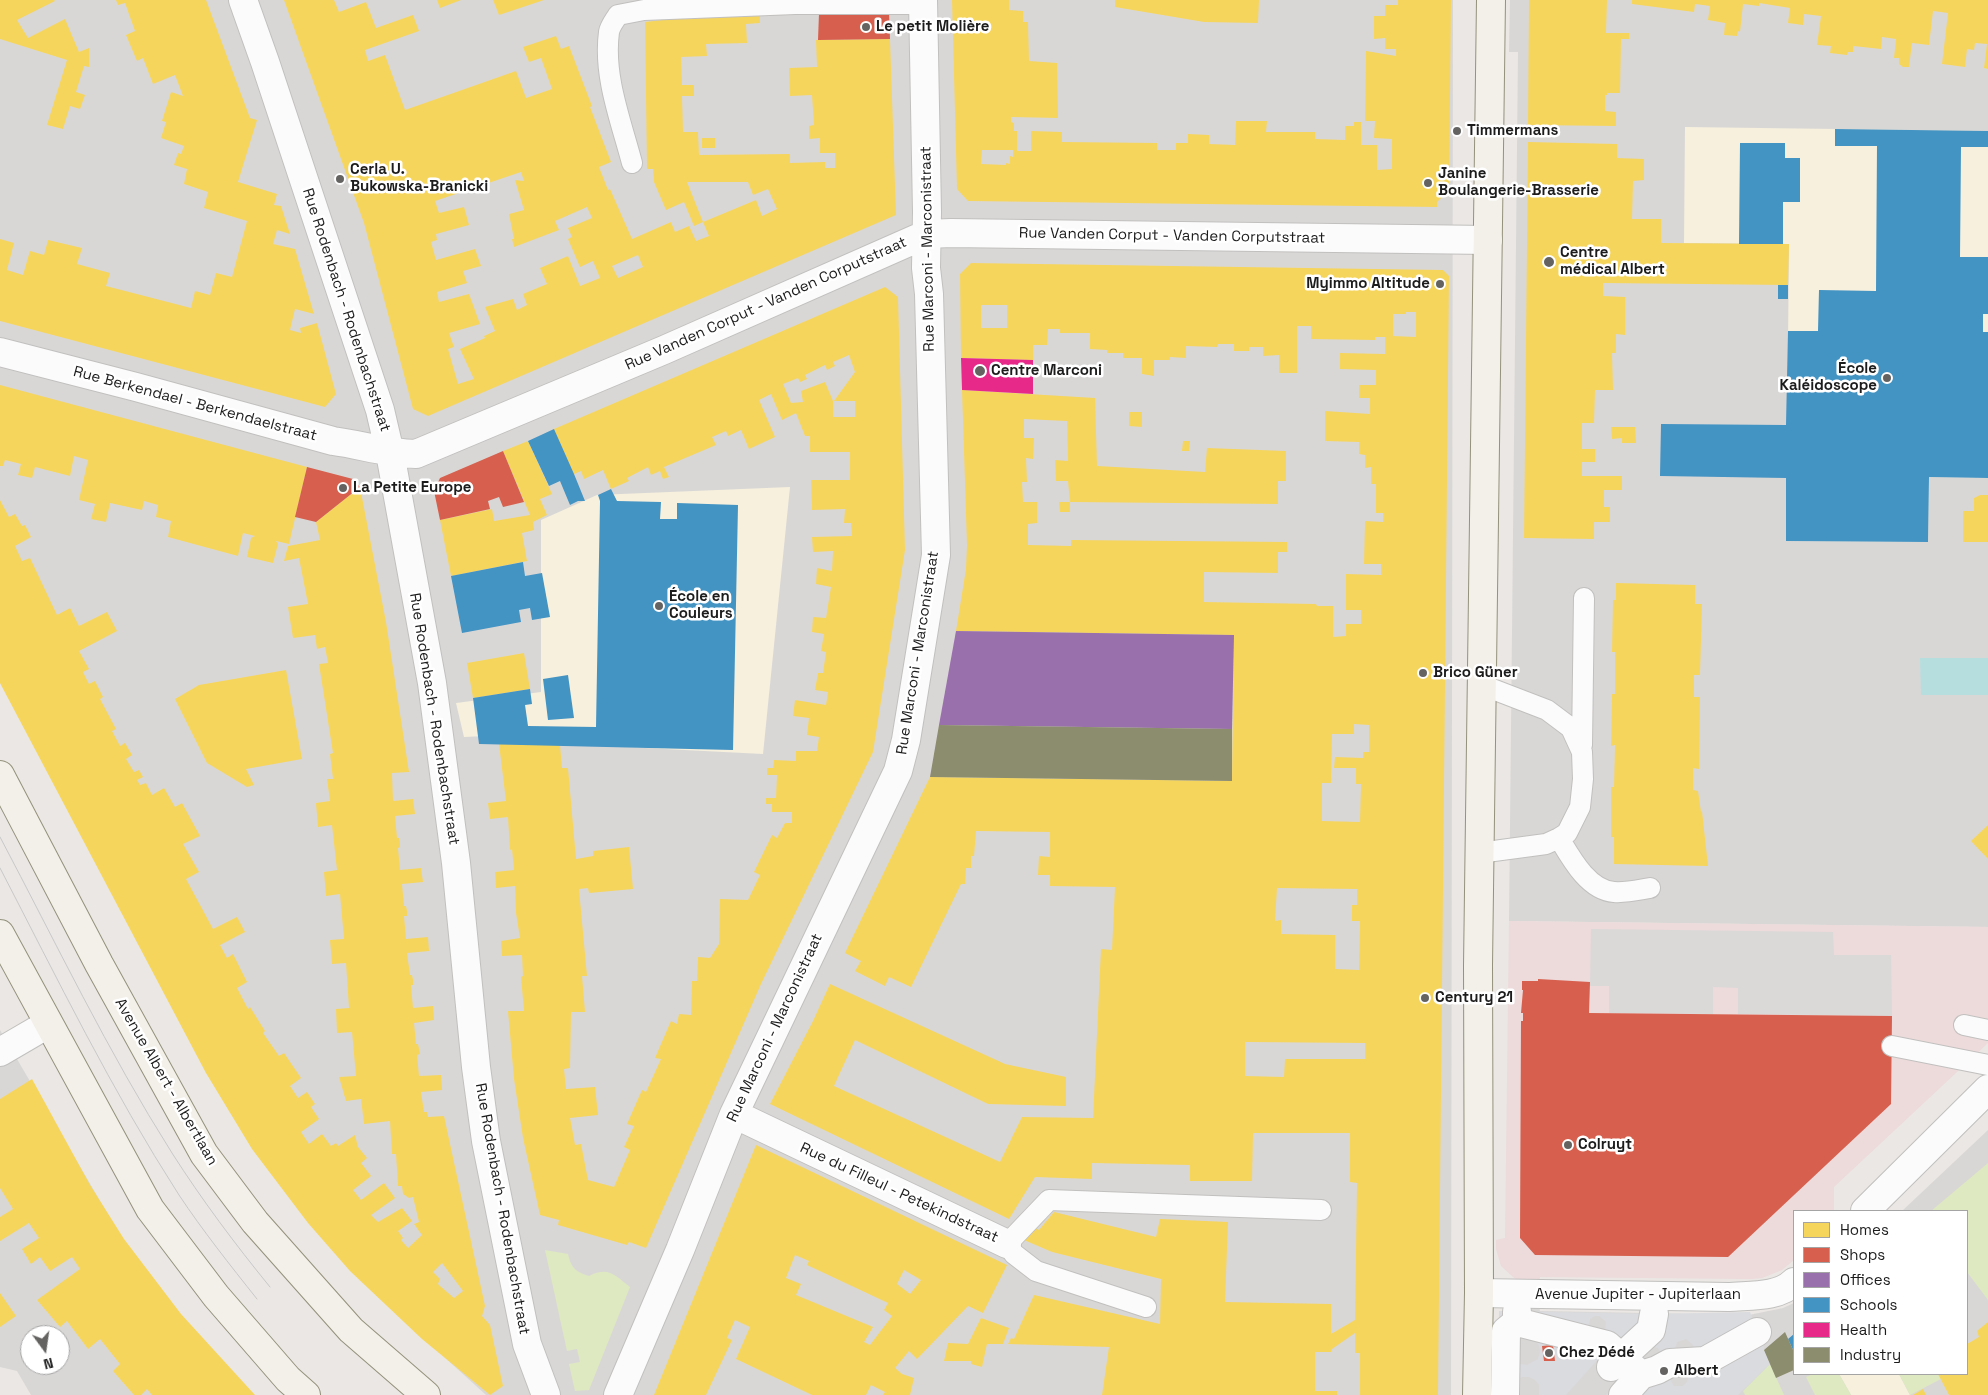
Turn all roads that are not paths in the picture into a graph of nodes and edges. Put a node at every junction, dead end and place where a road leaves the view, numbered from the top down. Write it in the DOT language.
graph roads {
  1 [pos="243,0"];
  2 [pos="1490,0"];
  3 [pos="923,2"];
  4 [pos="632,162"];
  5 [pos="927,234"];
  6 [pos="1488,240"];
  7 [pos="0,352"];
  8 [pos="390,453"];
  9 [pos="1584,598"];
  10 [pos="1482,685"];
  11 [pos="1582,752"];
  12 [pos="0,775"];
  13 [pos="1559,838"];
  14 [pos="1480,853"];
  15 [pos="1650,888"];
  16 [pos="0,934"];
  17 [pos="48,1024"];
  18 [pos="1964,1025"];
  19 [pos="1988,1030"];
  20 [pos="1892,1046"];
  21 [pos="0,1052"];
  22 [pos="1988,1065"];
  23 [pos="1988,1090"];
  24 [pos="734,1114"];
  25 [pos="1321,1210"];
  26 [pos="1866,1210"];
  27 [pos="1007,1244"];
  28 [pos="1793,1283"];
  29 [pos="1479,1293"];
  30 [pos="1146,1307"];
  31 [pos="1654,1314"];
  32 [pos="1757,1332"];
  33 [pos="1625,1367"];
  34 [pos="306,1395"];
  35 [pos="426,1395"];
  36 [pos="546,1395"];
  37 [pos="618,1395"];
  38 [pos="1477,1395"];
  39 [pos="1505,1395"];
  40 [pos="1623,1395"];
  1 -- 8 [label="street, Rue Rodenbach - Rodenbachstraat"];
  2 -- 6 [label="main road"];
  3 -- 4 [label="lane"];
  3 -- 5 [label="street, Rue Marconi - Marconistraat"];
  5 -- 6 [label="street, Rue Vanden Corput - Vanden Corputstraat"];
  5 -- 8 [label="street, Rue Vanden Corput - Vanden Corputstraat"];
  5 -- 24 [label="street, Rue Marconi - Marconistraat"];
  6 -- 10 [label="main road"];
  7 -- 8 [label="street, Rue Berkendael - Berkendaelstraat"];
  8 -- 36 [label="street, Rue Rodenbach - Rodenbachstraat"];
  9 -- 11 [label="lane"];
  10 -- 11 [label="lane"];
  10 -- 14 [label="main road"];
  11 -- 13 [label="lane"];
  12 -- 35 [label="main road, Avenue Albert - Albertlaan"];
  13 -- 14 [label="lane"];
  13 -- 15 [label="lane"];
  14 -- 29 [label="main road"];
  16 -- 17 [label="main road"];
  17 -- 21 [label="street"];
  17 -- 34 [label="main road"];
  18 -- 19 [label="lane"];
  20 -- 22 [label="lane"];
  23 -- 26 [label="street"];
  24 -- 27 [label="street, Rue du Filleul - Petekindstraat"];
  24 -- 37 [label="street, Rue Marconi - Marconistraat"];
  25 -- 27 [label="lane, Rue du Filleul - Petekindstraat"];
  27 -- 30 [label="lane"];
  28 -- 29 [label="street, Avenue Jupiter - Jupiterlaan"];
  29 -- 38 [label="main road"];
  31 -- 33 [label="street"];
  32 -- 33 [label="street"];
  33 -- 39 [label="street"];
  33 -- 40 [label="street"];
}
